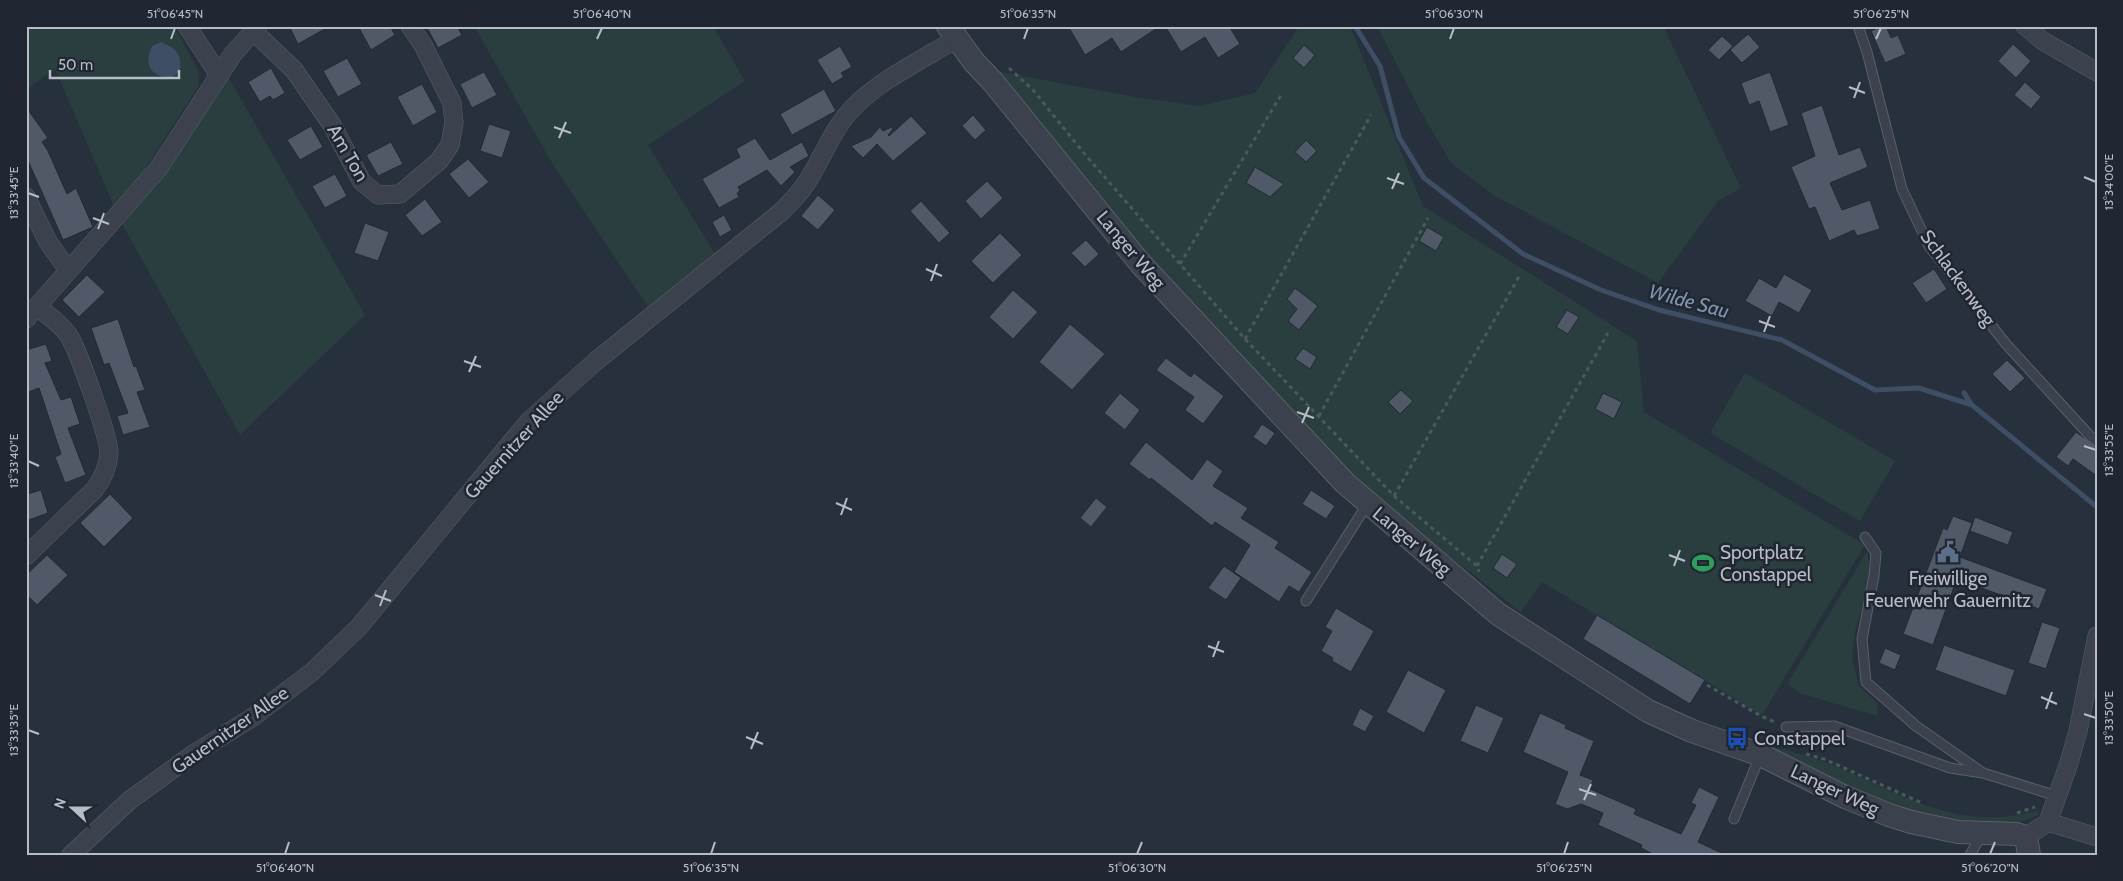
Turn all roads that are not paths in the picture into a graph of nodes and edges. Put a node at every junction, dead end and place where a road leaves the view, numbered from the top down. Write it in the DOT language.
graph roads {
  1 [pos="187,26"];
  2 [pos="410,26"];
  3 [pos="1858,26"];
  4 [pos="2025,26"];
  5 [pos="256,29"];
  6 [pos="952,32"];
  7 [pos="2097,72"];
  8 [pos="219,75"];
  9 [pos="26,197"];
  10 [pos="68,270"];
  11 [pos="32,313"];
  12 [pos="2097,441"];
  13 [pos="1368,503"];
  14 [pos="1865,536"];
  15 [pos="26,556"];
  16 [pos="1306,601"];
  17 [pos="2097,636"];
  18 [pos="1786,727"];
  19 [pos="1760,756"];
  20 [pos="1983,773"];
  21 [pos="2058,796"];
  22 [pos="1734,819"];
  23 [pos="2048,822"];
  24 [pos="1982,834"];
  25 [pos="2097,837"];
  26 [pos="2028,846"];
  27 [pos="71,855"];
  28 [pos="1970,855"];
  1 -- 8 [label="street"];
  2 -- 5 [label="street, Am Ton"];
  3 -- 12 [label="lane, Schlackenweg"];
  4 -- 7 [label="street"];
  5 -- 8 [label="street, Am Ton"];
  6 -- 13 [label="street, Langer Weg"];
  6 -- 27 [label="street, Gauernitzer Allee"];
  8 -- 10 [label="street, Am Ton"];
  9 -- 10 [label="street"];
  10 -- 11 [label="street, Am Ton"];
  11 -- 15 [label="street"];
  13 -- 16 [label="lane"];
  13 -- 19 [label="street, Langer Weg"];
  14 -- 20 [label="lane"];
  17 -- 21 [label="street"];
  18 -- 20 [label="lane"];
  19 -- 22 [label="lane"];
  19 -- 24 [label="street, Langer Weg"];
  20 -- 21 [label="lane"];
  21 -- 23 [label="street"];
  23 -- 25 [label="street"];
  23 -- 26 [label="street"];
  24 -- 26 [label="street, Langer Weg"];
  24 -- 28 [label="lane"];
}
